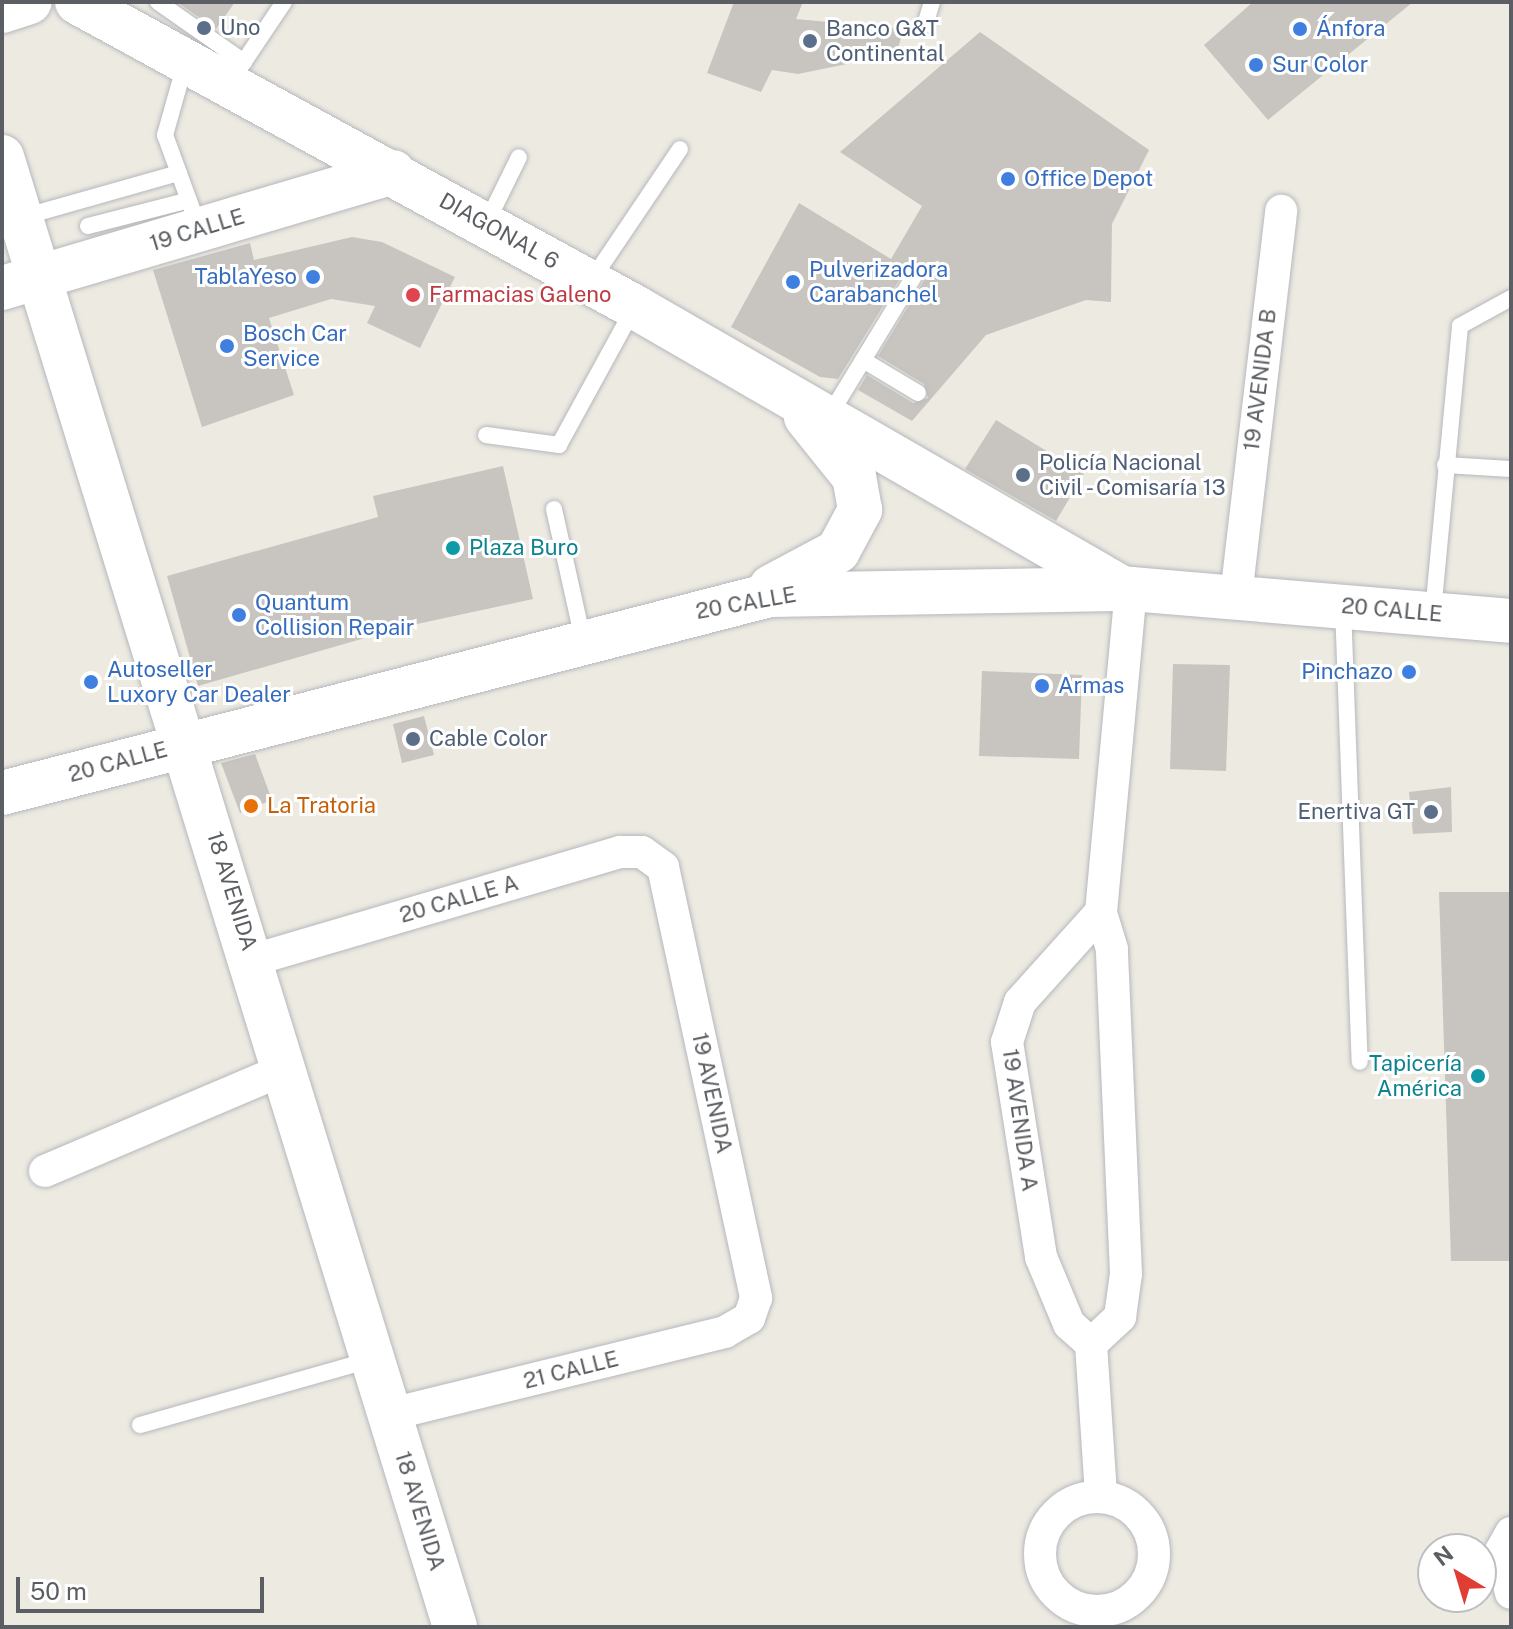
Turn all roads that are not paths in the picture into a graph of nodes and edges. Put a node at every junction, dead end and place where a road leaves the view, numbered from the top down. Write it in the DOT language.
graph roads {
  1 [pos="30,2"];
  2 [pos="40,2"];
  3 [pos="158,2"];
  4 [pos="284,2"];
  5 [pos="932,2"];
  6 [pos="98,10"];
  7 [pos="2,11"];
  8 [pos="925,25"];
  9 [pos="186,60"];
  10 [pos="237,73"];
  11 [pos="680,149"];
  12 [pos="2,157"];
  13 [pos="519,157"];
  14 [pos="393,172"];
  15 [pos="179,173"];
  16 [pos="82,199"];
  17 [pos="1281,211"];
  18 [pos="194,215"];
  19 [pos="21,217"];
  20 [pos="486,224"];
  21 [pos="92,243"];
  22 [pos="916,273"];
  23 [pos="22,282"];
  24 [pos="590,282"];
  25 [pos="1511,298"];
  26 [pos="635,307"];
  27 [pos="863,360"];
  28 [pos="762,378"];
  29 [pos="918,393"];
  30 [pos="828,417"];
  31 [pos="486,435"];
  32 [pos="1445,465"];
  33 [pos="1511,469"];
  34 [pos="554,509"];
  35 [pos="1128,589"];
  36 [pos="1236,596"];
  37 [pos="743,600"];
  38 [pos="1343,606"];
  39 [pos="1433,614"];
  40 [pos="1511,621"];
  41 [pos="583,640"];
  42 [pos="188,743"];
  43 [pos="2,793"];
  44 [pos="663,867"];
  45 [pos="1101,912"];
  46 [pos="253,960"];
  47 [pos="1360,1062"];
  48 [pos="288,1068"];
  49 [pos="45,1171"];
  50 [pos="749,1318"];
  51 [pos="1091,1344"];
  52 [pos="374,1359"];
  53 [pos="391,1414"];
  54 [pos="140,1425"];
  55 [pos="1101,1496"];
  56 [pos="1506,1542"];
  57 [pos="1511,1593"];
  58 [pos="455,1627"];
  1 -- 7 [label="main road"];
  2 -- 6 [label="main road"];
  3 -- 10 [label="lane"];
  4 -- 10 [label="lane"];
  5 -- 8 [label="lane"];
  6 -- 9 [label="main road, DIAGONAL 6"];
  9 -- 10 [label="main road, DIAGONAL 6"];
  9 -- 15 [label="lane"];
  10 -- 14 [label="main road, DIAGONAL 6"];
  11 -- 24 [label="lane"];
  12 -- 19 [label="main road, 18 AVENIDA"];
  13 -- 20 [label="lane"];
  14 -- 18 [label="main road, 19 CALLE"];
  14 -- 20 [label="main road, DIAGONAL 6"];
  15 -- 16 [label="lane"];
  15 -- 18 [label="lane"];
  16 -- 19 [label="lane"];
  16 -- 21 [label="lane"];
  17 -- 36 [label="street, 19 AVENIDA B"];
  18 -- 21 [label="main road, 19 CALLE"];
  19 -- 23 [label="main road, 18 AVENIDA"];
  20 -- 24 [label="main road, DIAGONAL 6"];
  21 -- 23 [label="main road, 19 CALLE"];
  22 -- 27 [label="lane"];
  23 -- 42 [label="main road, 18 AVENIDA"];
  24 -- 26 [label="main road, DIAGONAL 6"];
  25 -- 32 [label="lane"];
  26 -- 28 [label="main road, DIAGONAL 6"];
  26 -- 31 [label="lane"];
  27 -- 29 [label="lane"];
  27 -- 30 [label="lane"];
  28 -- 30 [label="main road, DIAGONAL 6"];
  28 -- 37 [label="main road"];
  30 -- 35 [label="main road, DIAGONAL 6"];
  32 -- 33 [label="lane"];
  32 -- 39 [label="lane"];
  34 -- 41 [label="lane"];
  35 -- 36 [label="main road, 20 CALLE"];
  35 -- 37 [label="main road, 20 CALLE"];
  35 -- 45 [label="street"];
  36 -- 38 [label="main road, 20 CALLE"];
  37 -- 41 [label="main road, 20 CALLE"];
  38 -- 39 [label="main road, 20 CALLE"];
  38 -- 47 [label="lane"];
  39 -- 40 [label="main road, 20 CALLE"];
  41 -- 42 [label="main road, 20 CALLE"];
  42 -- 43 [label="main road, 20 CALLE"];
  42 -- 46 [label="main road, 18 AVENIDA"];
  44 -- 46 [label="street, 20 CALLE A"];
  44 -- 50 [label="street, 19 AVENIDA"];
  45 -- 51 [label="street"];
  45 -- 51 [label="street, 19 AVENIDA A"];
  46 -- 48 [label="main road, 18 AVENIDA"];
  48 -- 49 [label="street"];
  48 -- 52 [label="main road, 18 AVENIDA"];
  50 -- 53 [label="street, 21 CALLE"];
  51 -- 55 [label="street"];
  52 -- 53 [label="main road, 18 AVENIDA"];
  52 -- 54 [label="lane"];
  53 -- 58 [label="main road, 18 AVENIDA"];
  56 -- 57 [label="street"];
}
